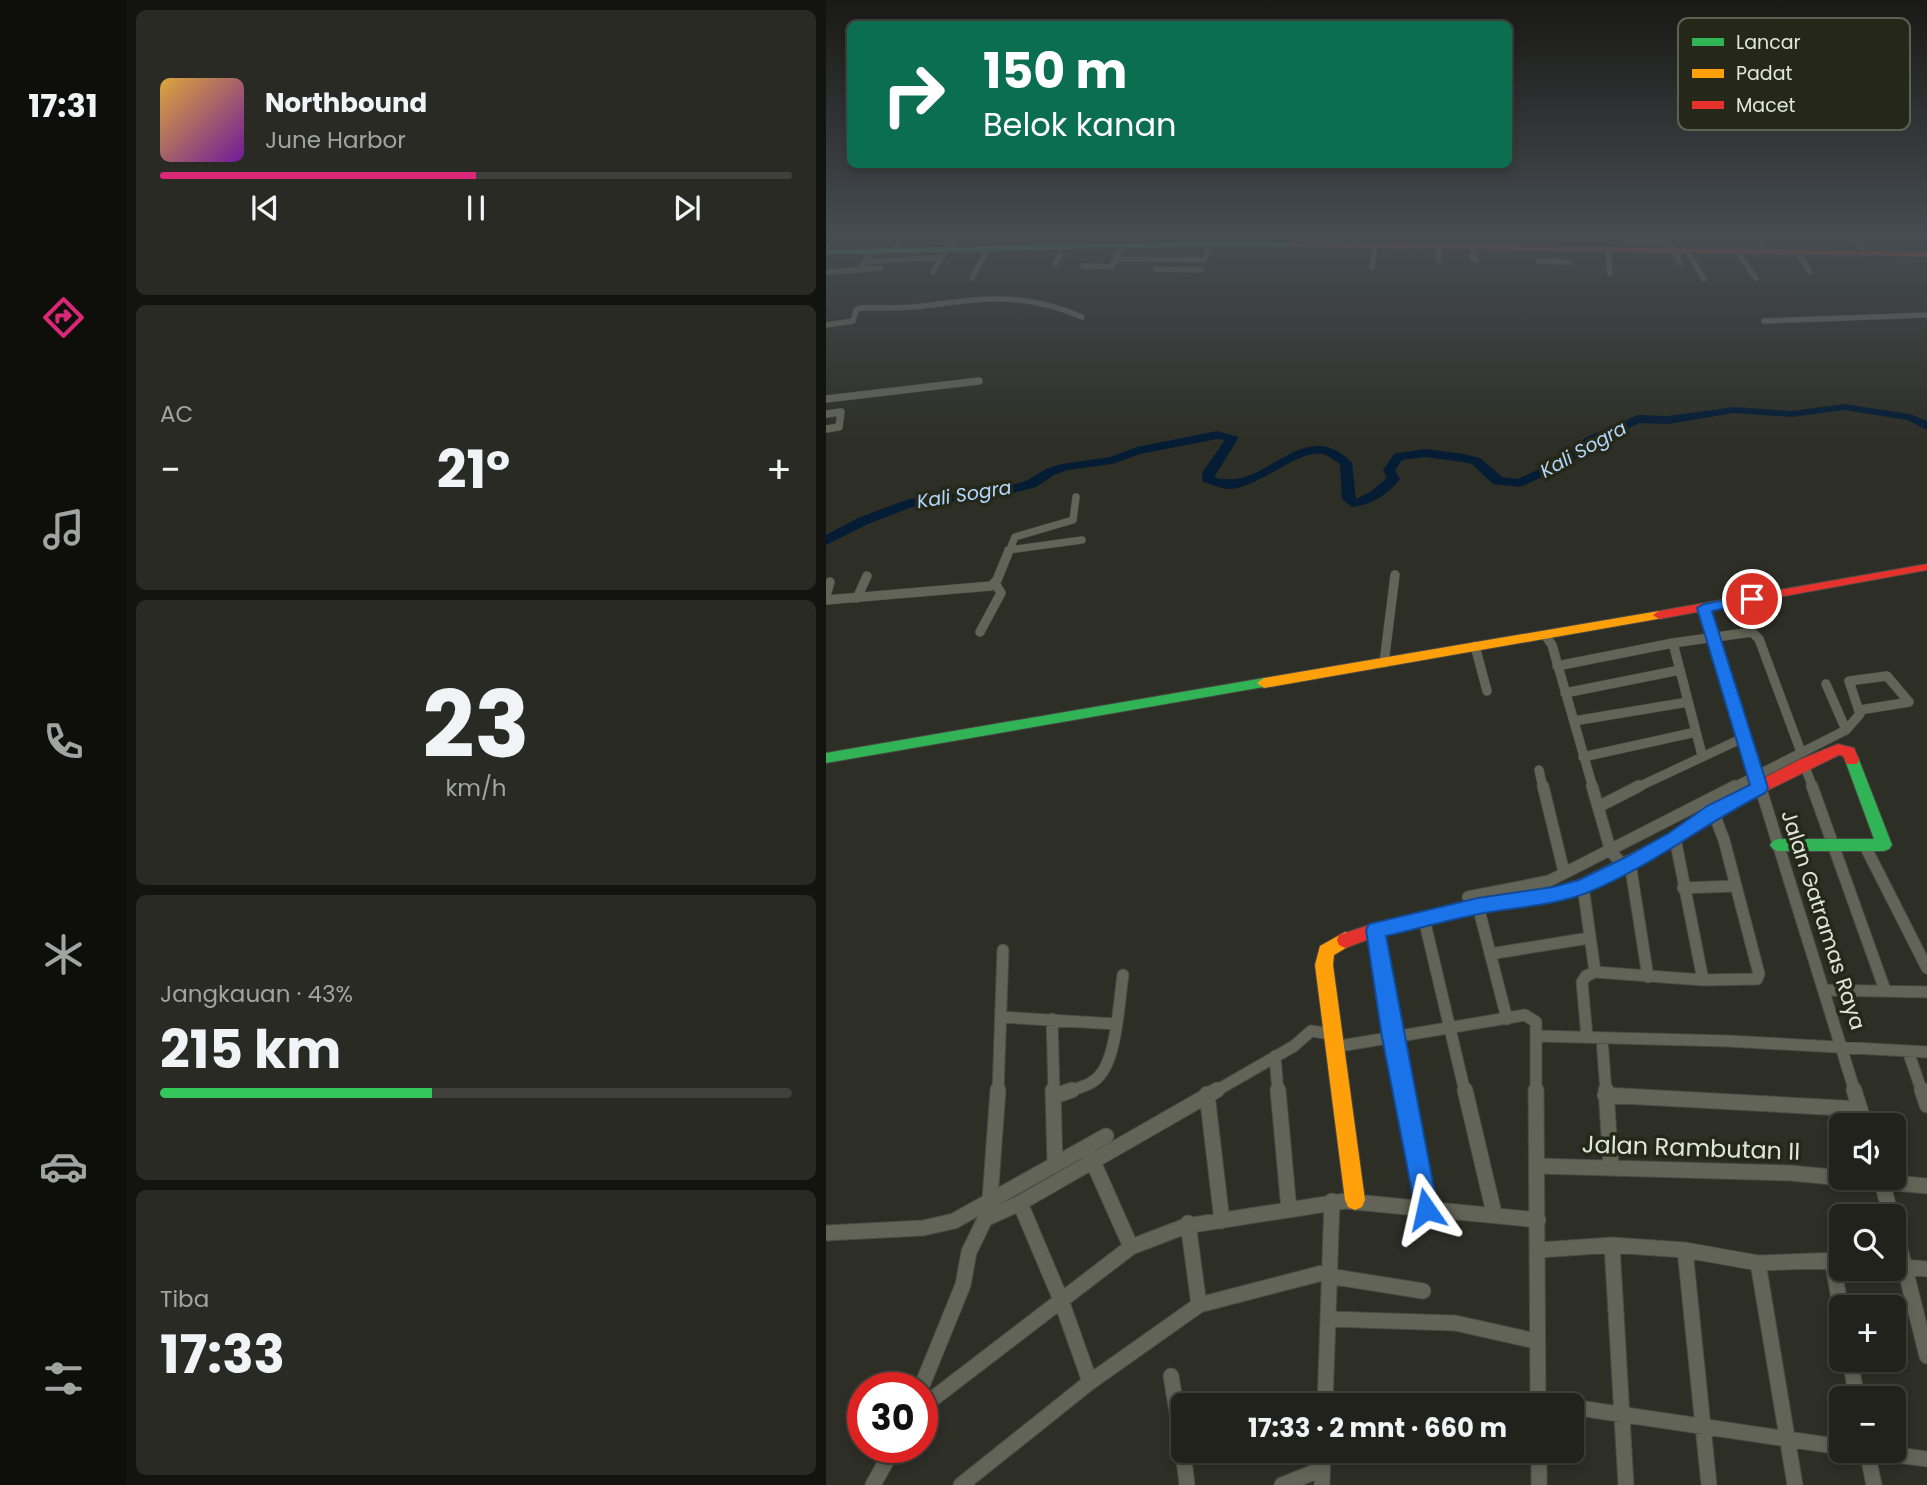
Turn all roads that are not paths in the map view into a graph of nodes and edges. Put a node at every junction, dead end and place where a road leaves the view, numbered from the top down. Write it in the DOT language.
graph roads {
  1 [pos="931,304"];
  2 [pos="1053,304"];
  3 [pos="1927,315"];
  4 [pos="1082,317"];
  5 [pos="1764,321"];
  6 [pos="826,325"];
  7 [pos="979,381"];
  8 [pos="826,399"];
  9 [pos="826,414"];
  10 [pos="826,429"];
  11 [pos="1076,497"];
  12 [pos="1082,540"];
  13 [pos="1008,550"];
  14 [pos="1927,567"];
  15 [pos="1395,575"];
  16 [pos="867,576"];
  17 [pos="830,582"];
  18 [pos="995,583"];
  19 [pos="826,598"];
  20 [pos="857,598"];
  21 [pos="1704,608"];
  22 [pos="980,632"];
  23 [pos="1545,635"];
  24 [pos="1714,636"];
  25 [pos="1674,643"];
  26 [pos="1475,646"];
  27 [pos="1384,663"];
  28 [pos="1557,666"];
  29 [pos="1680,670"];
  30 [pos="1826,684"];
  31 [pos="1487,691"];
  32 [pos="1566,693"];
  33 [pos="1688,702"];
  34 [pos="1860,710"];
  35 [pos="1574,721"];
  36 [pos="1846,730"];
  37 [pos="1696,732"];
  38 [pos="1745,737"];
  39 [pos="1702,755"];
  40 [pos="1583,757"];
  41 [pos="826,758"];
  42 [pos="1803,758"];
  43 [pos="1539,770"];
  44 [pos="1757,781"];
  45 [pos="1598,807"];
  46 [pos="1713,811"];
  47 [pos="1675,838"];
  48 [pos="1777,845"];
  49 [pos="1833,845"];
  50 [pos="1865,846"];
  51 [pos="1611,852"];
  52 [pos="1626,864"];
  53 [pos="1564,872"];
  54 [pos="1583,886"];
  55 [pos="1735,886"];
  56 [pos="1683,888"];
  57 [pos="1473,902"];
  58 [pos="1424,919"];
  59 [pos="1375,930"];
  60 [pos="1589,938"];
  61 [pos="1003,950"];
  62 [pos="1490,954"];
  63 [pos="1927,968"];
  64 [pos="1595,972"];
  65 [pos="1123,975"];
  66 [pos="1648,976"];
  67 [pos="1703,980"];
  68 [pos="1824,990"];
  69 [pos="1885,990"];
  70 [pos="1927,992"];
  71 [pos="1001,1017"];
  72 [pos="1052,1019"];
  73 [pos="1507,1019"];
  74 [pos="1116,1024"];
  75 [pos="1451,1029"];
  76 [pos="1537,1036"];
  77 [pos="1392,1037"];
  78 [pos="1587,1037"];
  79 [pos="1602,1039"];
  80 [pos="1333,1041"];
  81 [pos="1842,1048"];
  82 [pos="1908,1051"];
  83 [pos="1927,1052"];
  84 [pos="1275,1055"];
  85 [pos="1207,1094"];
  86 [pos="1605,1095"];
  87 [pos="1055,1096"];
  88 [pos="1927,1105"];
  89 [pos="1860,1109"];
  90 [pos="1861,1113"];
  91 [pos="1106,1136"];
  92 [pos="1089,1154"];
  93 [pos="1055,1164"];
  94 [pos="1537,1166"];
  95 [pos="1611,1166"];
  96 [pos="1829,1176"];
  97 [pos="1906,1183"];
  98 [pos="1927,1186"];
  99 [pos="990,1199"];
  100 [pos="1354,1200"];
  101 [pos="1332,1201"];
  102 [pos="1020,1203"];
  103 [pos="1426,1209"];
  104 [pos="1289,1210"];
  105 [pos="1494,1213"];
  106 [pos="985,1219"];
  107 [pos="1538,1220"];
  108 [pos="1223,1221"];
  109 [pos="1188,1223"];
  110 [pos="826,1233"];
  111 [pos="1612,1245"];
  112 [pos="1131,1247"];
  113 [pos="1539,1250"];
  114 [pos="1685,1251"];
  115 [pos="1829,1260"];
  116 [pos="1758,1263"];
  117 [pos="1906,1267"];
  118 [pos="1927,1269"];
  119 [pos="1329,1274"];
  120 [pos="1904,1281"];
  121 [pos="1423,1291"];
  122 [pos="1061,1300"];
  123 [pos="1199,1305"];
  124 [pos="1328,1320"];
  125 [pos="1536,1340"];
  126 [pos="1927,1356"];
  127 [pos="928,1372"];
  128 [pos="1171,1376"];
  129 [pos="1090,1382"];
  130 [pos="1174,1393"];
  131 [pos="1325,1393"];
  132 [pos="1538,1393"];
  133 [pos="938,1395"];
  134 [pos="1584,1410"];
  135 [pos="1623,1415"];
  136 [pos="1704,1427"];
  137 [pos="1788,1439"];
  138 [pos="1829,1445"];
  139 [pos="1906,1456"];
  140 [pos="1927,1459"];
  141 [pos="885,1463"];
  142 [pos="1185,1463"];
  143 [pos="1539,1463"];
  144 [pos="1869,1463"];
  145 [pos="1322,1477"];
  146 [pos="873,1485"];
  147 [pos="961,1485"];
  148 [pos="1187,1485"];
  149 [pos="1282,1485"];
  150 [pos="1539,1485"];
  151 [pos="1626,1485"];
  152 [pos="1709,1485"];
  153 [pos="1795,1485"];
  154 [pos="1874,1485"];
  1 -- 6 [label="street"];
  2 -- 4 [label="street"];
  3 -- 5 [label="street"];
  7 -- 8 [label="street"];
  9 -- 10 [label="street"];
  11 -- 13 [label="street"];
  12 -- 13 [label="street"];
  13 -- 18 [label="street"];
  14 -- 21 [label="street"];
  15 -- 27 [label="street"];
  16 -- 20 [label="street"];
  17 -- 19 [label="street"];
  18 -- 20 [label="street"];
  18 -- 22 [label="street"];
  19 -- 20 [label="street"];
  21 -- 23 [label="street"];
  21 -- 24 [label="street, Jalan Gatramas Raya"];
  23 -- 26 [label="street"];
  23 -- 28 [label="street"];
  24 -- 25 [label="street"];
  24 -- 38 [label="street, Jalan Gatramas Raya"];
  24 -- 42 [label="street"];
  25 -- 28 [label="street"];
  25 -- 29 [label="street"];
  26 -- 27 [label="street"];
  26 -- 31 [label="street"];
  27 -- 41 [label="street"];
  28 -- 32 [label="street"];
  29 -- 32 [label="street"];
  29 -- 33 [label="street"];
  30 -- 36 [label="street"];
  32 -- 35 [label="street"];
  33 -- 35 [label="street"];
  33 -- 37 [label="street"];
  34 -- 34 [label="street"];
  34 -- 36 [label="street"];
  35 -- 40 [label="street"];
  36 -- 42 [label="street"];
  37 -- 39 [label="street"];
  37 -- 40 [label="street"];
  38 -- 39 [label="street"];
  38 -- 44 [label="street, Jalan Gatramas Raya"];
  39 -- 45 [label="street"];
  40 -- 45 [label="street"];
  42 -- 44 [label="street"];
  42 -- 49 [label="street"];
  42 -- 50 [label="street"];
  43 -- 53 [label="street"];
  44 -- 46 [label="street"];
  44 -- 48 [label="street, Jalan Gatramas Raya"];
  44 -- 51 [label="street"];
  45 -- 51 [label="street"];
  46 -- 47 [label="street"];
  46 -- 55 [label="street"];
  47 -- 52 [label="street"];
  47 -- 56 [label="street"];
  48 -- 49 [label="street"];
  48 -- 68 [label="street, Jalan Gatramas Raya"];
  49 -- 50 [label="street"];
  49 -- 69 [label="street"];
  50 -- 63 [label="street"];
  51 -- 52 [label="street"];
  51 -- 53 [label="street"];
  52 -- 54 [label="street"];
  52 -- 66 [label="street"];
  53 -- 57 [label="street"];
  54 -- 57 [label="street"];
  54 -- 60 [label="street"];
  55 -- 56 [label="street"];
  55 -- 67 [label="street"];
  56 -- 67 [label="street"];
  57 -- 58 [label="street"];
  57 -- 62 [label="street"];
  58 -- 59 [label="street"];
  58 -- 75 [label="street"];
  59 -- 77 [label="street"];
  59 -- 80 [label="street"];
  60 -- 62 [label="street"];
  60 -- 64 [label="street"];
  61 -- 71 [label="street"];
  62 -- 73 [label="street"];
  64 -- 66 [label="street"];
  64 -- 78 [label="street"];
  65 -- 74 [label="street"];
  66 -- 67 [label="street"];
  68 -- 69 [label="street"];
  68 -- 81 [label="street, Jalan Gatramas Raya"];
  69 -- 70 [label="street"];
  71 -- 72 [label="street"];
  71 -- 99 [label="street"];
  72 -- 74 [label="street"];
  72 -- 87 [label="street"];
  73 -- 75 [label="street"];
  73 -- 76 [label="street"];
  74 -- 87 [label="street"];
  75 -- 77 [label="street"];
  75 -- 105 [label="street"];
  76 -- 78 [label="street"];
  76 -- 94 [label="street"];
  77 -- 80 [label="street"];
  77 -- 103 [label="street"];
  78 -- 79 [label="street"];
  79 -- 81 [label="street"];
  79 -- 86 [label="street"];
  80 -- 84 [label="street"];
  80 -- 100 [label="street"];
  81 -- 82 [label="street"];
  81 -- 89 [label="street, Jalan Gatramas Raya"];
  82 -- 83 [label="street"];
  82 -- 88 [label="street"];
  84 -- 85 [label="street"];
  84 -- 104 [label="street"];
  85 -- 92 [label="street"];
  85 -- 108 [label="street"];
  86 -- 89 [label="street"];
  86 -- 95 [label="street"];
  87 -- 93 [label="street"];
  89 -- 90 [label="street, Jalan Gatramas Raya"];
  91 -- 92 [label="street"];
  92 -- 93 [label="street"];
  92 -- 102 [label="street"];
  92 -- 112 [label="street"];
  93 -- 99 [label="street"];
  94 -- 95 [label="street, Jalan Rambutan II"];
  94 -- 107 [label="street"];
  95 -- 96 [label="street, Jalan Rambutan II"];
  97 -- 98 [label="street, Jalan Rambutan II"];
  99 -- 106 [label="street"];
  99 -- 110 [label="street"];
  100 -- 101 [label="street"];
  100 -- 103 [label="street"];
  101 -- 104 [label="street"];
  101 -- 119 [label="street"];
  102 -- 106 [label="street"];
  102 -- 122 [label="street"];
  103 -- 105 [label="street"];
  104 -- 108 [label="street"];
  105 -- 107 [label="street"];
  106 -- 127 [label="street"];
  107 -- 113 [label="street"];
  108 -- 109 [label="street"];
  109 -- 112 [label="street"];
  109 -- 123 [label="street"];
  111 -- 113 [label="street"];
  111 -- 114 [label="street"];
  111 -- 135 [label="street"];
  112 -- 122 [label="street"];
  113 -- 125 [label="street"];
  114 -- 116 [label="street"];
  114 -- 136 [label="street"];
  115 -- 116 [label="street"];
  116 -- 137 [label="street"];
  117 -- 118 [label="street"];
  119 -- 121 [label="street"];
  119 -- 123 [label="street"];
  119 -- 124 [label="street"];
  120 -- 126 [label="street"];
  122 -- 129 [label="street"];
  122 -- 133 [label="street"];
  123 -- 129 [label="street"];
  124 -- 125 [label="street"];
  124 -- 131 [label="street"];
  125 -- 132 [label="street"];
  128 -- 130 [label="street"];
  129 -- 147 [label="street"];
  134 -- 135 [label="street"];
  135 -- 136 [label="street"];
  135 -- 151 [label="street"];
  136 -- 137 [label="street"];
  136 -- 152 [label="street"];
  137 -- 138 [label="street"];
  137 -- 153 [label="street"];
  139 -- 140 [label="street"];
  141 -- 146 [label="street"];
  142 -- 148 [label="street"];
  143 -- 150 [label="street"];
  144 -- 154 [label="street"];
  145 -- 149 [label="street"];
}
